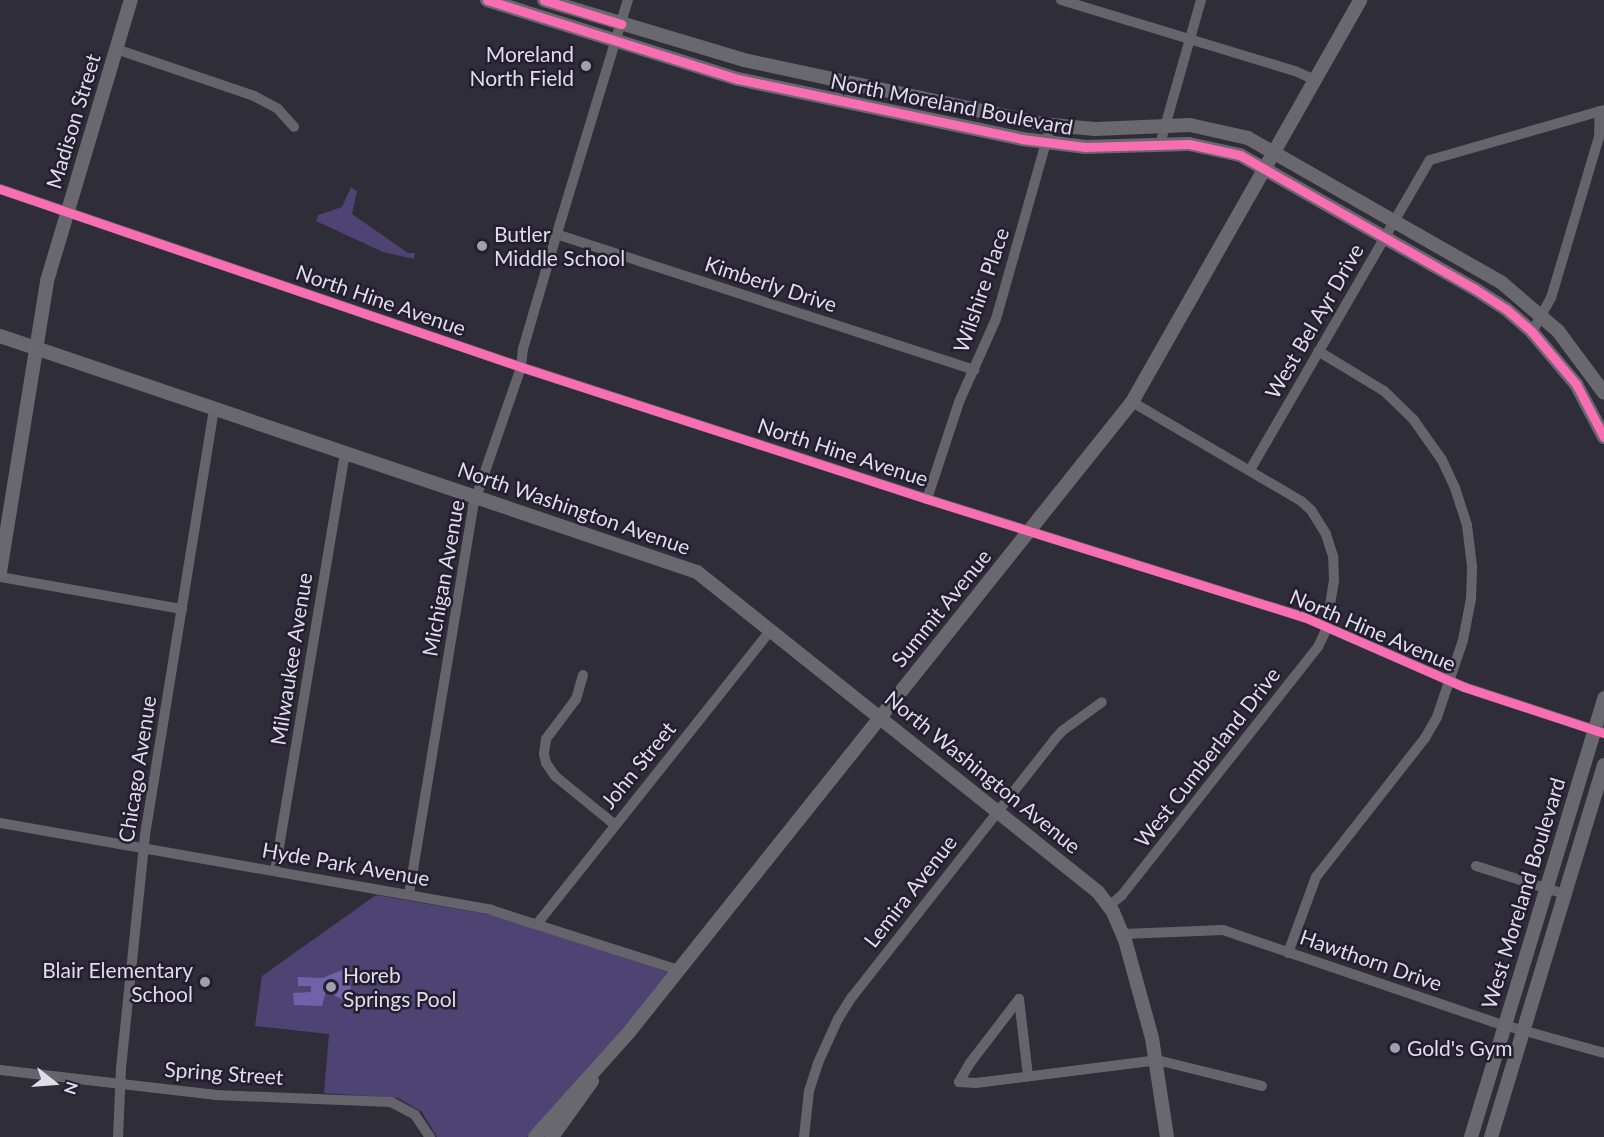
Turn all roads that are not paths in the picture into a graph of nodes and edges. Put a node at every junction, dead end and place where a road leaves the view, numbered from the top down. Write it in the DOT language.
graph roads {
  1 [pos="130,0"];
  2 [pos="487,0"];
  3 [pos="544,0"];
  4 [pos="628,0"];
  5 [pos="1060,0"];
  6 [pos="1201,0"];
  7 [pos="1360,0"];
  8 [pos="566,7"];
  9 [pos="561,23"];
  10 [pos="621,24"];
  11 [pos="1189,39"];
  12 [pos="670,40"];
  13 [pos="616,41"];
  14 [pos="116,49"];
  15 [pos="664,57"];
  16 [pos="1315,80"];
  17 [pos="1602,111"];
  18 [pos="1051,125"];
  19 [pos="1164,125"];
  20 [pos="294,127"];
  21 [pos="1222,130"];
  22 [pos="1047,144"];
  23 [pos="1161,144"];
  24 [pos="1216,148"];
  25 [pos="1274,152"];
  26 [pos="1266,168"];
  27 [pos="1325,180"];
  28 [pos="0,189"];
  29 [pos="1316,197"];
  30 [pos="67,212"];
  31 [pos="1395,220"];
  32 [pos="556,234"];
  33 [pos="1385,236"];
  34 [pos="1543,315"];
  35 [pos="1532,332"];
  36 [pos="0,336"];
  37 [pos="36,348"];
  38 [pos="1318,351"];
  39 [pos="521,367"];
  40 [pos="974,370"];
  41 [pos="1603,389"];
  42 [pos="1584,398"];
  43 [pos="1132,402"];
  44 [pos="214,408"];
  45 [pos="1604,437"];
  46 [pos="345,453"];
  47 [pos="1250,470"];
  48 [pos="476,497"];
  49 [pos="927,499"];
  50 [pos="1030,530"];
  51 [pos="0,574"];
  52 [pos="182,609"];
  53 [pos="1326,626"];
  54 [pos="771,630"];
  55 [pos="584,675"];
  56 [pos="1450,682"];
  57 [pos="1604,698"];
  58 [pos="1102,702"];
  59 [pos="880,717"];
  60 [pos="1599,731"];
  61 [pos="1584,764"];
  62 [pos="1603,768"];
  63 [pos="998,811"];
  64 [pos="0,823"];
  65 [pos="615,825"];
  66 [pos="144,849"];
  67 [pos="1476,866"];
  68 [pos="275,871"];
  69 [pos="1547,888"];
  70 [pos="409,894"];
  71 [pos="1565,894"];
  72 [pos="1109,906"];
  73 [pos="537,924"];
  74 [pos="1123,934"];
  75 [pos="1288,953"];
  76 [pos="679,970"];
  77 [pos="1505,1025"];
  78 [pos="1523,1031"];
  79 [pos="1604,1053"];
  80 [pos="605,1058"];
  81 [pos="1156,1060"];
  82 [pos="0,1070"];
  83 [pos="1028,1076"];
  84 [pos="120,1084"];
  85 [pos="1262,1086"];
  86 [pos="1485,1089"];
  87 [pos="1503,1095"];
  88 [pos="118,1137"];
  89 [pos="430,1137"];
  90 [pos="535,1137"];
  91 [pos="552,1137"];
  92 [pos="804,1137"];
  93 [pos="1167,1137"];
  94 [pos="1471,1137"];
  95 [pos="1491,1137"];
  1 -- 14 [label="street, Madison Street"];
  2 -- 9 [label="street, North Moreland Boulevard"];
  3 -- 8 [label="street, North Moreland Boulevard"];
  4 -- 10 [label="street, Michigan Avenue"];
  5 -- 11 [label="street"];
  6 -- 11 [label="street"];
  7 -- 16 [label="street, Summit Avenue"];
  8 -- 9 [label="street"];
  8 -- 10 [label="street, North Moreland Boulevard"];
  9 -- 13 [label="street, North Moreland Boulevard"];
  10 -- 12 [label="street, North Moreland Boulevard"];
  10 -- 13 [label="street, Michigan Avenue"];
  11 -- 16 [label="street"];
  11 -- 19 [label="street"];
  12 -- 15 [label="street"];
  12 -- 18 [label="street, North Moreland Boulevard"];
  13 -- 15 [label="street, North Moreland Boulevard"];
  13 -- 32 [label="street, Michigan Avenue"];
  14 -- 20 [label="street"];
  14 -- 30 [label="street, Madison Street"];
  15 -- 22 [label="street, North Moreland Boulevard"];
  16 -- 25 [label="street, Summit Avenue"];
  17 -- 31 [label="street, West Bel Ayr Drive"];
  17 -- 34 [label="street"];
  18 -- 19 [label="street, North Moreland Boulevard"];
  18 -- 22 [label="street, Wilshire Place"];
  19 -- 21 [label="street, North Moreland Boulevard"];
  19 -- 23 [label="street"];
  21 -- 24 [label="street"];
  21 -- 25 [label="street, North Moreland Boulevard"];
  22 -- 23 [label="street, North Moreland Boulevard"];
  22 -- 40 [label="street, Wilshire Place"];
  23 -- 24 [label="street, North Moreland Boulevard"];
  24 -- 26 [label="street, North Moreland Boulevard"];
  25 -- 26 [label="street, Summit Avenue"];
  25 -- 27 [label="street, North Moreland Boulevard"];
  26 -- 29 [label="street, North Moreland Boulevard"];
  26 -- 43 [label="street, Summit Avenue"];
  27 -- 29 [label="street"];
  27 -- 31 [label="street, North Moreland Boulevard"];
  28 -- 30 [label="street, North Hine Avenue"];
  29 -- 33 [label="street, North Moreland Boulevard"];
  30 -- 37 [label="street, Madison Street"];
  30 -- 39 [label="street, North Hine Avenue"];
  31 -- 33 [label="street, West Bel Ayr Drive"];
  31 -- 34 [label="street, North Moreland Boulevard"];
  32 -- 39 [label="street, Michigan Avenue"];
  32 -- 40 [label="street, Kimberly Drive"];
  33 -- 35 [label="street, North Moreland Boulevard"];
  33 -- 38 [label="street, West Bel Ayr Drive"];
  34 -- 35 [label="street"];
  34 -- 41 [label="street, North Moreland Boulevard"];
  35 -- 42 [label="street, North Moreland Boulevard"];
  36 -- 37 [label="street, North Washington Avenue"];
  37 -- 44 [label="street, North Washington Avenue"];
  37 -- 51 [label="street, Madison Street"];
  38 -- 47 [label="street, West Bel Ayr Drive"];
  38 -- 56 [label="street"];
  39 -- 48 [label="street, Michigan Avenue"];
  39 -- 49 [label="street, North Hine Avenue"];
  40 -- 49 [label="street, Wilshire Place"];
  41 -- 42 [label="street"];
  42 -- 45 [label="street, North Moreland Boulevard"];
  43 -- 47 [label="street, West Cumberland Drive"];
  43 -- 50 [label="street, Summit Avenue"];
  44 -- 46 [label="street, North Washington Avenue"];
  44 -- 52 [label="street, Chicago Avenue"];
  46 -- 48 [label="street, North Washington Avenue"];
  46 -- 68 [label="street, Milwaukee Avenue"];
  47 -- 53 [label="street, West Cumberland Drive"];
  48 -- 54 [label="street, North Washington Avenue"];
  48 -- 70 [label="street, Michigan Avenue"];
  49 -- 50 [label="street, North Hine Avenue"];
  50 -- 53 [label="street, North Hine Avenue"];
  50 -- 59 [label="street, Summit Avenue"];
  51 -- 52 [label="street"];
  52 -- 66 [label="street, Chicago Avenue"];
  53 -- 56 [label="street, North Hine Avenue"];
  53 -- 72 [label="street, West Cumberland Drive"];
  54 -- 59 [label="street, North Washington Avenue"];
  54 -- 65 [label="street, John Street"];
  55 -- 65 [label="street"];
  56 -- 60 [label="street, North Hine Avenue"];
  56 -- 75 [label="street"];
  57 -- 60 [label="street"];
  58 -- 63 [label="street, Lemira Avenue"];
  59 -- 63 [label="street, North Washington Avenue"];
  59 -- 76 [label="street, Summit Avenue"];
  60 -- 61 [label="street, West Moreland Boulevard"];
  61 -- 62 [label="street"];
  61 -- 69 [label="street, West Moreland Boulevard"];
  62 -- 71 [label="street, West Moreland Boulevard"];
  63 -- 72 [label="street, North Washington Avenue"];
  63 -- 92 [label="street, Lemira Avenue"];
  64 -- 66 [label="street, Hyde Park Avenue"];
  65 -- 73 [label="street, John Street"];
  66 -- 68 [label="street, Hyde Park Avenue"];
  66 -- 84 [label="street, Chicago Avenue"];
  67 -- 69 [label="street"];
  68 -- 70 [label="street, Hyde Park Avenue"];
  69 -- 71 [label="street"];
  69 -- 77 [label="street, West Moreland Boulevard"];
  70 -- 73 [label="street, Hyde Park Avenue"];
  71 -- 78 [label="street, West Moreland Boulevard"];
  72 -- 74 [label="street, North Washington Avenue"];
  73 -- 76 [label="street, Hyde Park Avenue"];
  74 -- 75 [label="street, Hawthorn Drive"];
  74 -- 81 [label="street, North Washington Avenue"];
  75 -- 77 [label="street, Hawthorn Drive"];
  76 -- 80 [label="street, Summit Avenue"];
  77 -- 78 [label="street, Hawthorn Drive"];
  77 -- 86 [label="street, West Moreland Boulevard"];
  78 -- 79 [label="street, Hawthorn Drive"];
  78 -- 87 [label="street, West Moreland Boulevard"];
  80 -- 90 [label="street, Summit Avenue"];
  80 -- 91 [label="street, Summit Avenue"];
  81 -- 83 [label="street"];
  81 -- 85 [label="street"];
  81 -- 93 [label="street, North Washington Avenue"];
  82 -- 84 [label="street, Spring Street"];
  83 -- 83 [label="street"];
  84 -- 88 [label="street, Chicago Avenue"];
  84 -- 89 [label="street, Spring Street"];
  86 -- 87 [label="street"];
  86 -- 94 [label="street, West Moreland Boulevard"];
  87 -- 95 [label="street, West Moreland Boulevard"];
}
